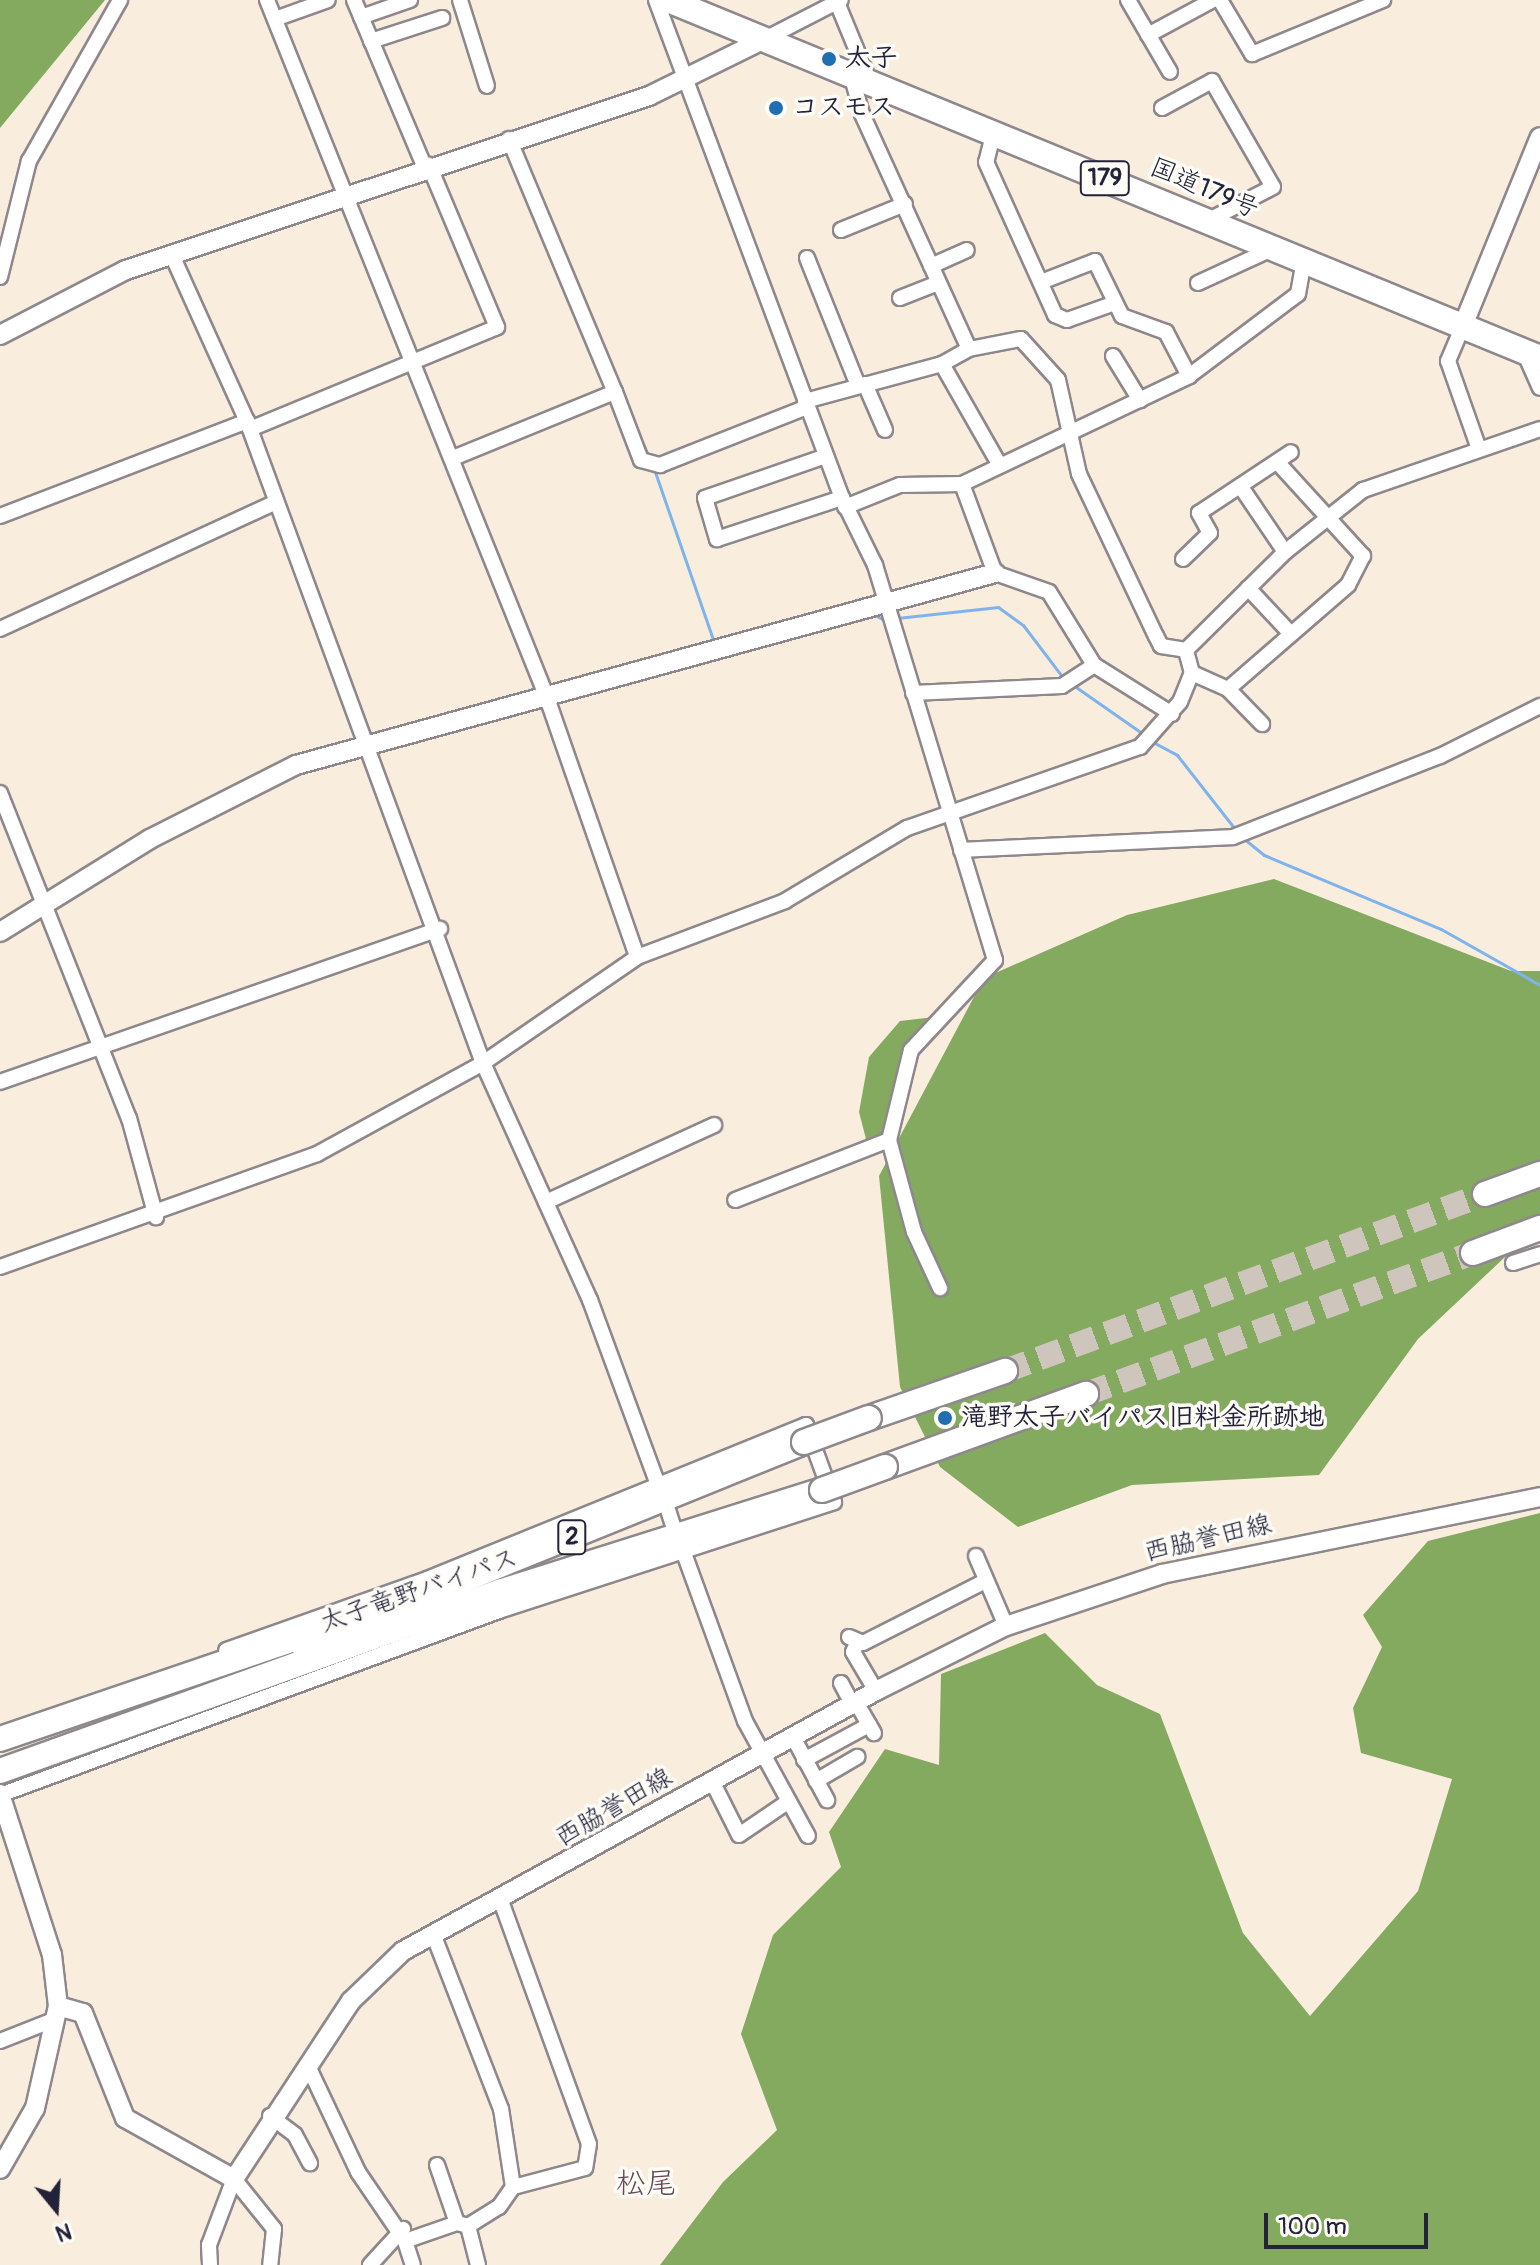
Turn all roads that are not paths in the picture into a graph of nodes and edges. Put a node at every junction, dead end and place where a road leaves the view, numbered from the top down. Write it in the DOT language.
graph roads {
  1 [pos="120,0"];
  2 [pos="267,0"];
  3 [pos="328,0"];
  4 [pos="354,0"];
  5 [pos="410,0"];
  6 [pos="460,0"];
  7 [pos="656,0"];
  8 [pos="668,0"];
  9 [pos="1128,0"];
  10 [pos="1213,0"];
  11 [pos="1220,0"];
  12 [pos="1383,0"];
  13 [pos="838,1"];
  14 [pos="361,17"];
  15 [pos="442,18"];
  16 [pos="275,19"];
  17 [pos="1148,35"];
  18 [pos="765,39"];
  19 [pos="371,41"];
  20 [pos="1170,72"];
  21 [pos="686,76"];
  22 [pos="860,77"];
  23 [pos="487,86"];
  24 [pos="1162,108"];
  25 [pos="994,131"];
  26 [pos="1540,137"];
  27 [pos="509,139"];
  28 [pos="427,166"];
  29 [pos="347,197"];
  30 [pos="905,204"];
  31 [pos="1207,221"];
  32 [pos="841,230"];
  33 [pos="1275,248"];
  34 [pos="967,250"];
  35 [pos="171,253"];
  36 [pos="807,258"];
  37 [pos="1304,261"];
  38 [pos="931,266"];
  39 [pos="0,277"];
  40 [pos="1041,282"];
  41 [pos="938,283"];
  42 [pos="1198,283"];
  43 [pos="900,298"];
  44 [pos="1115,303"];
  45 [pos="1462,328"];
  46 [pos="0,335"];
  47 [pos="969,349"];
  48 [pos="1532,355"];
  49 [pos="1113,356"];
  50 [pos="414,361"];
  51 [pos="942,364"];
  52 [pos="1189,376"];
  53 [pos="861,384"];
  54 [pos="1540,388"];
  55 [pos="615,392"];
  56 [pos="1140,400"];
  57 [pos="806,404"];
  58 [pos="248,425"];
  59 [pos="1540,429"];
  60 [pos="885,430"];
  61 [pos="1070,433"];
  62 [pos="1479,449"];
  63 [pos="1291,452"];
  64 [pos="826,456"];
  65 [pos="453,458"];
  66 [pos="998,462"];
  67 [pos="1278,463"];
  68 [pos="962,484"];
  69 [pos="1241,487"];
  70 [pos="274,503"];
  71 [pos="843,503"];
  72 [pos="0,516"];
  73 [pos="1328,517"];
  74 [pos="1285,552"];
  75 [pos="1183,559"];
  76 [pos="995,573"];
  77 [pos="1248,588"];
  78 [pos="885,602"];
  79 [pos="0,629"];
  80 [pos="1291,634"];
  81 [pos="1186,650"];
  82 [pos="1094,665"];
  83 [pos="1192,673"];
  84 [pos="1228,689"];
  85 [pos="913,693"];
  86 [pos="546,695"];
  87 [pos="1540,706"];
  88 [pos="1172,714"];
  89 [pos="1262,724"];
  90 [pos="366,745"];
  91 [pos="0,793"];
  92 [pos="949,813"];
  93 [pos="961,850"];
  94 [pos="40,908"];
  95 [pos="440,929"];
  96 [pos="0,932"];
  97 [pos="637,957"];
  98 [pos="101,1049"];
  99 [pos="483,1063"];
  100 [pos="0,1082"];
  101 [pos="714,1125"];
  102 [pos="889,1140"];
  103 [pos="1540,1174"];
  104 [pos="1485,1194"];
  105 [pos="735,1200"];
  106 [pos="546,1202"];
  107 [pos="156,1217"];
  108 [pos="1540,1228"];
  109 [pos="1473,1253"];
  110 [pos="1540,1254"];
  111 [pos="1513,1263"];
  112 [pos="0,1267"];
  113 [pos="940,1288"];
  114 [pos="1005,1371"];
  115 [pos="1086,1394"];
  116 [pos="658,1487"];
  117 [pos="1540,1497"];
  118 [pos="667,1507"];
  119 [pos="674,1528"];
  120 [pos="682,1548"];
  121 [pos="976,1556"];
  122 [pos="983,1582"];
  123 [pos="1006,1626"];
  124 [pos="314,1650"];
  125 [pos="841,1683"];
  126 [pos="876,1691"];
  127 [pos="854,1703"];
  128 [pos="0,1731"];
  129 [pos="793,1737"];
  130 [pos="0,1739"];
  131 [pos="0,1754"];
  132 [pos="760,1754"];
  133 [pos="857,1757"];
  134 [pos="804,1760"];
  135 [pos="0,1771"];
  136 [pos="712,1781"];
  137 [pos="816,1781"];
  138 [pos="0,1793"];
  139 [pos="827,1800"];
  140 [pos="789,1801"];
  141 [pos="808,1836"];
  142 [pos="501,1901"];
  143 [pos="433,1934"];
  144 [pos="57,2012"];
  145 [pos="0,2041"];
  146 [pos="308,2066"];
  147 [pos="270,2116"];
  148 [pos="310,2163"];
  149 [pos="437,2165"];
  150 [pos="0,2169"];
  151 [pos="234,2179"];
  152 [pos="513,2187"];
  153 [pos="462,2224"];
  154 [pos="404,2235"];
  155 [pos="210,2265"];
  156 [pos="270,2265"];
  157 [pos="370,2265"];
  158 [pos="413,2265"];
  159 [pos="478,2265"];
  1 -- 39 [label="street"];
  2 -- 16 [label="street"];
  3 -- 16 [label="street"];
  4 -- 14 [label="street"];
  5 -- 14 [label="street"];
  6 -- 23 [label="street"];
  7 -- 21 [label="street"];
  8 -- 18 [label="highway, 国道179号 / 179"];
  9 -- 17 [label="street"];
  10 -- 17 [label="street"];
  11 -- 12 [label="street"];
  13 -- 18 [label="street"];
  13 -- 22 [label="street"];
  14 -- 19 [label="street"];
  15 -- 19 [label="street"];
  16 -- 29 [label="street"];
  17 -- 20 [label="street"];
  18 -- 21 [label="street"];
  18 -- 22 [label="highway, 国道179号 / 179"];
  19 -- 28 [label="street"];
  21 -- 27 [label="street"];
  21 -- 57 [label="street"];
  22 -- 25 [label="highway, 国道179号 / 179"];
  22 -- 30 [label="street"];
  24 -- 31 [label="street"];
  25 -- 31 [label="highway, 国道179号 / 179"];
  25 -- 40 [label="street"];
  26 -- 45 [label="street"];
  27 -- 28 [label="street"];
  27 -- 55 [label="street"];
  28 -- 29 [label="street"];
  28 -- 50 [label="street"];
  29 -- 35 [label="street"];
  29 -- 50 [label="street"];
  30 -- 32 [label="street"];
  30 -- 38 [label="street"];
  31 -- 33 [label="highway, 国道179号 / 179"];
  33 -- 37 [label="highway, 国道179号 / 179"];
  33 -- 42 [label="street"];
  34 -- 38 [label="street"];
  35 -- 46 [label="street"];
  35 -- 58 [label="street"];
  36 -- 53 [label="street"];
  37 -- 45 [label="highway, 国道179号 / 179"];
  37 -- 52 [label="street"];
  38 -- 41 [label="street"];
  40 -- 44 [label="street"];
  40 -- 44 [label="street"];
  41 -- 43 [label="street"];
  41 -- 47 [label="street"];
  44 -- 52 [label="street"];
  45 -- 48 [label="highway, 国道179号 / 179"];
  45 -- 62 [label="street"];
  47 -- 51 [label="street"];
  47 -- 61 [label="street"];
  48 -- 54 [label="street"];
  49 -- 56 [label="street"];
  50 -- 58 [label="street"];
  50 -- 65 [label="street"];
  51 -- 53 [label="street"];
  51 -- 66 [label="street"];
  52 -- 56 [label="street"];
  53 -- 57 [label="street"];
  53 -- 60 [label="street"];
  55 -- 57 [label="street"];
  55 -- 65 [label="street"];
  56 -- 61 [label="street"];
  57 -- 64 [label="street"];
  58 -- 70 [label="street"];
  58 -- 72 [label="street"];
  59 -- 62 [label="street"];
  61 -- 66 [label="street"];
  61 -- 81 [label="street"];
  62 -- 73 [label="street"];
  63 -- 67 [label="street"];
  64 -- 71 [label="street"];
  64 -- 71 [label="street"];
  65 -- 86 [label="street"];
  66 -- 68 [label="street"];
  67 -- 69 [label="street"];
  67 -- 73 [label="street"];
  68 -- 71 [label="street"];
  68 -- 76 [label="street"];
  69 -- 74 [label="street"];
  69 -- 75 [label="street"];
  70 -- 79 [label="street"];
  70 -- 90 [label="street"];
  71 -- 78 [label="street"];
  73 -- 74 [label="street"];
  73 -- 80 [label="street"];
  74 -- 77 [label="street"];
  76 -- 78 [label="street"];
  76 -- 82 [label="street"];
  77 -- 80 [label="street"];
  77 -- 81 [label="street"];
  78 -- 85 [label="street"];
  78 -- 86 [label="street"];
  80 -- 84 [label="street"];
  81 -- 83 [label="street"];
  82 -- 85 [label="street"];
  82 -- 88 [label="street"];
  83 -- 84 [label="street"];
  83 -- 88 [label="street"];
  84 -- 89 [label="street"];
  85 -- 92 [label="street"];
  86 -- 90 [label="street"];
  86 -- 97 [label="street"];
  87 -- 93 [label="street"];
  88 -- 92 [label="street"];
  90 -- 94 [label="street"];
  90 -- 95 [label="street"];
  91 -- 94 [label="street"];
  92 -- 93 [label="street"];
  92 -- 97 [label="street"];
  93 -- 102 [label="street"];
  94 -- 96 [label="street"];
  94 -- 98 [label="street"];
  95 -- 98 [label="street"];
  95 -- 99 [label="street"];
  97 -- 99 [label="street"];
  98 -- 100 [label="street"];
  98 -- 107 [label="street"];
  99 -- 106 [label="street"];
  99 -- 107 [label="street"];
  101 -- 106 [label="street"];
  102 -- 105 [label="street"];
  102 -- 113 [label="street"];
  103 -- 104 [label="highway"];
  106 -- 116 [label="street"];
  107 -- 112 [label="street"];
  108 -- 109 [label="highway"];
  110 -- 111 [label="street"];
  114 -- 124 [label="highway, 太子竜野バイパス / 2, bridge"];
  115 -- 124 [label="highway, 太子竜野バイパス / 2, bridge"];
  116 -- 120 [label="street"];
  116 -- 128 [label="street"];
  117 -- 123 [label="street, 西脇誉田線"];
  118 -- 119 [label="street"];
  120 -- 132 [label="street"];
  120 -- 138 [label="street"];
  121 -- 122 [label="street"];
  122 -- 123 [label="street"];
  122 -- 126 [label="street"];
  123 -- 126 [label="street, 西脇誉田線"];
  124 -- 130 [label="highway"];
  124 -- 131 [label="highway, 太子竜野バイパス / 2"];
  124 -- 135 [label="highway, 太子竜野バイパス / 2"];
  124 -- 138 [label="highway"];
  125 -- 127 [label="street"];
  126 -- 127 [label="street, 西脇誉田線"];
  127 -- 129 [label="street, 西脇誉田線"];
  127 -- 134 [label="street"];
  129 -- 132 [label="street, 西脇誉田線"];
  129 -- 134 [label="street"];
  132 -- 136 [label="street, 西脇誉田線"];
  132 -- 140 [label="street"];
  133 -- 137 [label="street"];
  134 -- 137 [label="street"];
  136 -- 140 [label="street"];
  136 -- 142 [label="street, 西脇誉田線"];
  137 -- 139 [label="street"];
  138 -- 144 [label="street"];
  140 -- 141 [label="street"];
  142 -- 143 [label="street, 西脇誉田線"];
  142 -- 152 [label="street"];
  143 -- 146 [label="street, 西脇誉田線"];
  143 -- 152 [label="street"];
  144 -- 145 [label="street"];
  144 -- 150 [label="street"];
  144 -- 151 [label="street"];
  146 -- 147 [label="street, 西脇誉田線"];
  146 -- 154 [label="street"];
  147 -- 148 [label="street"];
  147 -- 151 [label="street, 西脇誉田線"];
  149 -- 153 [label="street"];
  151 -- 155 [label="street"];
  151 -- 156 [label="street"];
  152 -- 153 [label="street"];
  153 -- 154 [label="street"];
  153 -- 159 [label="street"];
  154 -- 157 [label="street"];
  154 -- 158 [label="street"];
}
